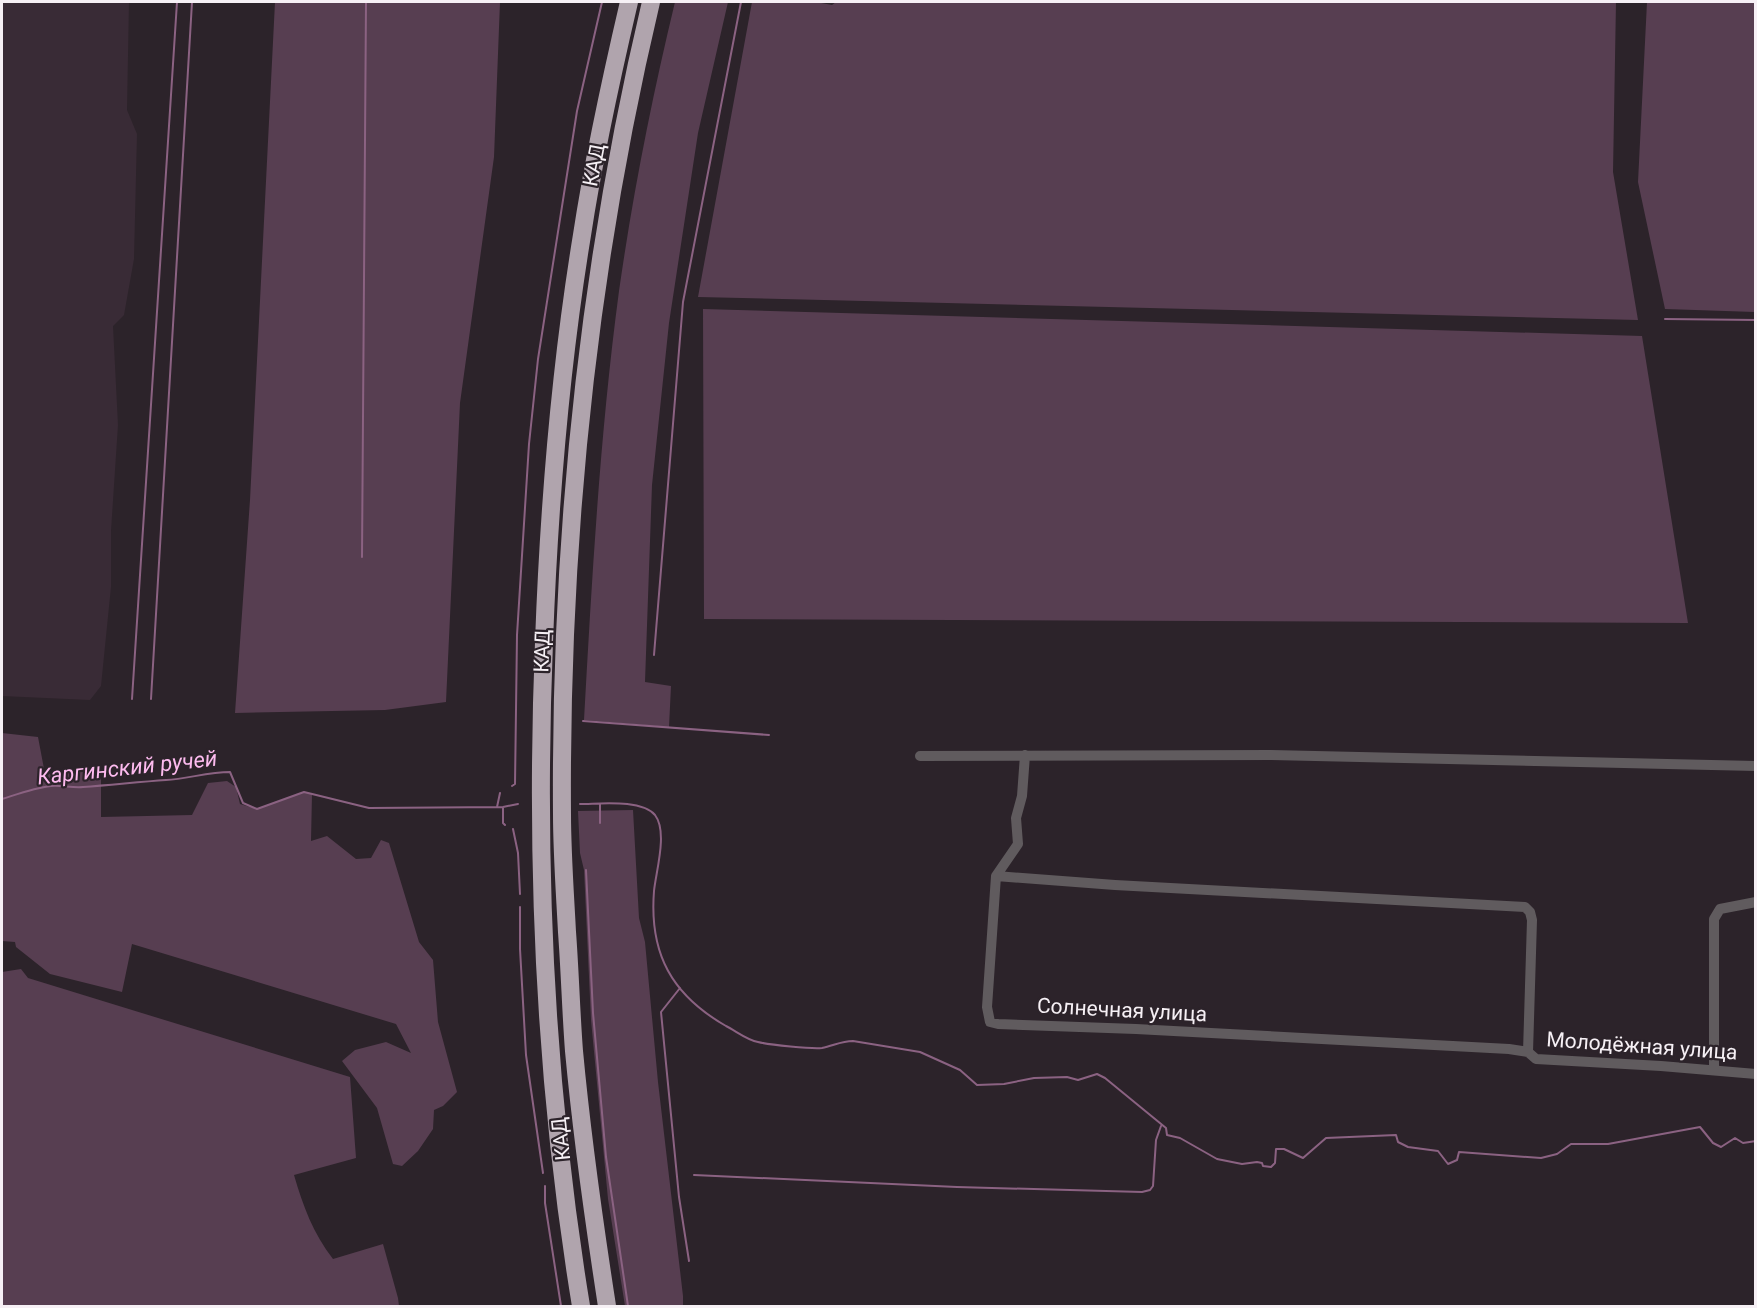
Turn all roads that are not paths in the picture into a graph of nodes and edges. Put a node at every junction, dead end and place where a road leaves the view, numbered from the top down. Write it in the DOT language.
graph roads {
  1 [pos="628,2"];
  2 [pos="651,2"];
  3 [pos="1026,755"];
  4 [pos="920,756"];
  5 [pos="1755,766"];
  6 [pos="996,876"];
  7 [pos="1755,902"];
  8 [pos="1528,1052"];
  9 [pos="1714,1070"];
  10 [pos="1755,1074"];
  11 [pos="581,1306"];
  12 [pos="607,1306"];
  1 -- 11 [label="highway, КАД"];
  2 -- 12 [label="highway, КАД"];
  3 -- 4 [label="street"];
  3 -- 5 [label="street"];
  3 -- 6 [label="street"];
  6 -- 8 [label="street"];
  6 -- 8 [label="street, Солнечная улица"];
  7 -- 9 [label="street"];
  8 -- 9 [label="street, Молодёжная улица"];
  9 -- 10 [label="street, Молодёжная улица"];
}
